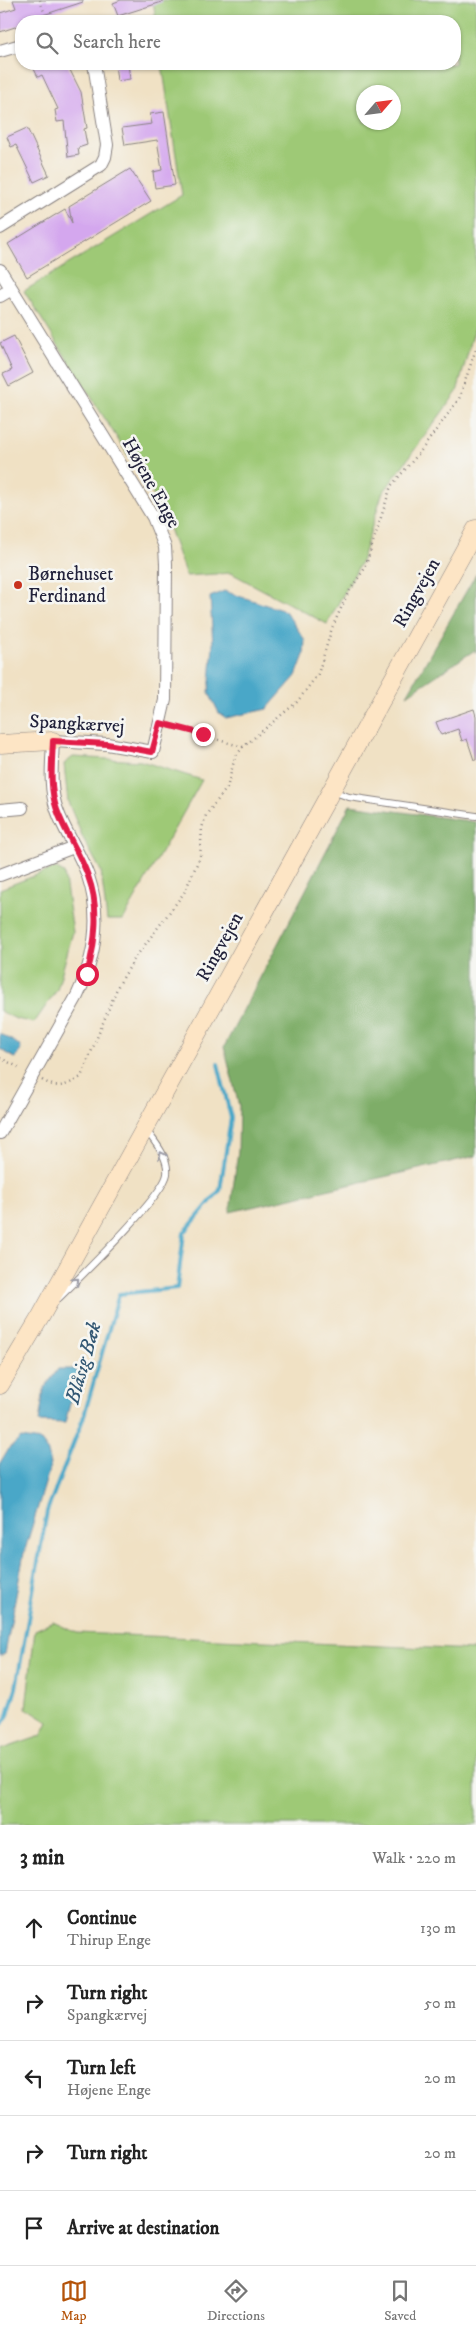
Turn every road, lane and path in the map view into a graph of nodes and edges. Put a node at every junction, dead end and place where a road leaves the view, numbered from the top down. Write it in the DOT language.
graph roads {
  1 [pos="40,0"];
  2 [pos="45,15"];
  3 [pos="15,46"];
  4 [pos="0,51"];
  5 [pos="95,70"];
  6 [pos="0,228"];
  7 [pos="0,270"];
  8 [pos="12,289"];
  9 [pos="0,296"];
  10 [pos="476,349"];
  11 [pos="476,529"];
  12 [pos="160,723"];
  13 [pos="53,741"];
  14 [pos="0,744"];
  15 [pos="243,747"];
  16 [pos="152,752"];
  17 [pos="332,791"];
  18 [pos="22,808"];
  19 [pos="0,810"];
  20 [pos="476,816"];
  21 [pos="74,847"];
  22 [pos="0,875"];
  23 [pos="0,1058"];
  24 [pos="33,1075"];
  25 [pos="144,1127"];
  26 [pos="0,1133"];
  27 [pos="41,1316"];
  28 [pos="0,1385"];
  1 -- 2 [label="path"];
  3 -- 4 [label="street"];
  5 -- 6 [label="street"];
  7 -- 8 [label="street, Højene Enge"];
  8 -- 9 [label="street"];
  8 -- 12 [label="street, Højene Enge"];
  10 -- 15 [label="path"];
  11 -- 17 [label="main road, Ringvejen"];
  12 -- 15 [label="path"];
  12 -- 16 [label="street, Højene Enge"];
  13 -- 14 [label="main road, Spangkærvej"];
  13 -- 16 [label="street, Spangkærvej"];
  13 -- 21 [label="street"];
  15 -- 24 [label="path"];
  17 -- 20 [label="lane"];
  17 -- 25 [label="main road, Ringvejen"];
  18 -- 19 [label="street"];
  21 -- 22 [label="street"];
  21 -- 24 [label="street"];
  23 -- 24 [label="path"];
  24 -- 26 [label="street"];
  25 -- 27 [label="main road, Ringvejen"];
  27 -- 25 [label="lane, one-way"];
  27 -- 28 [label="main road, Ringvejen"];
}
